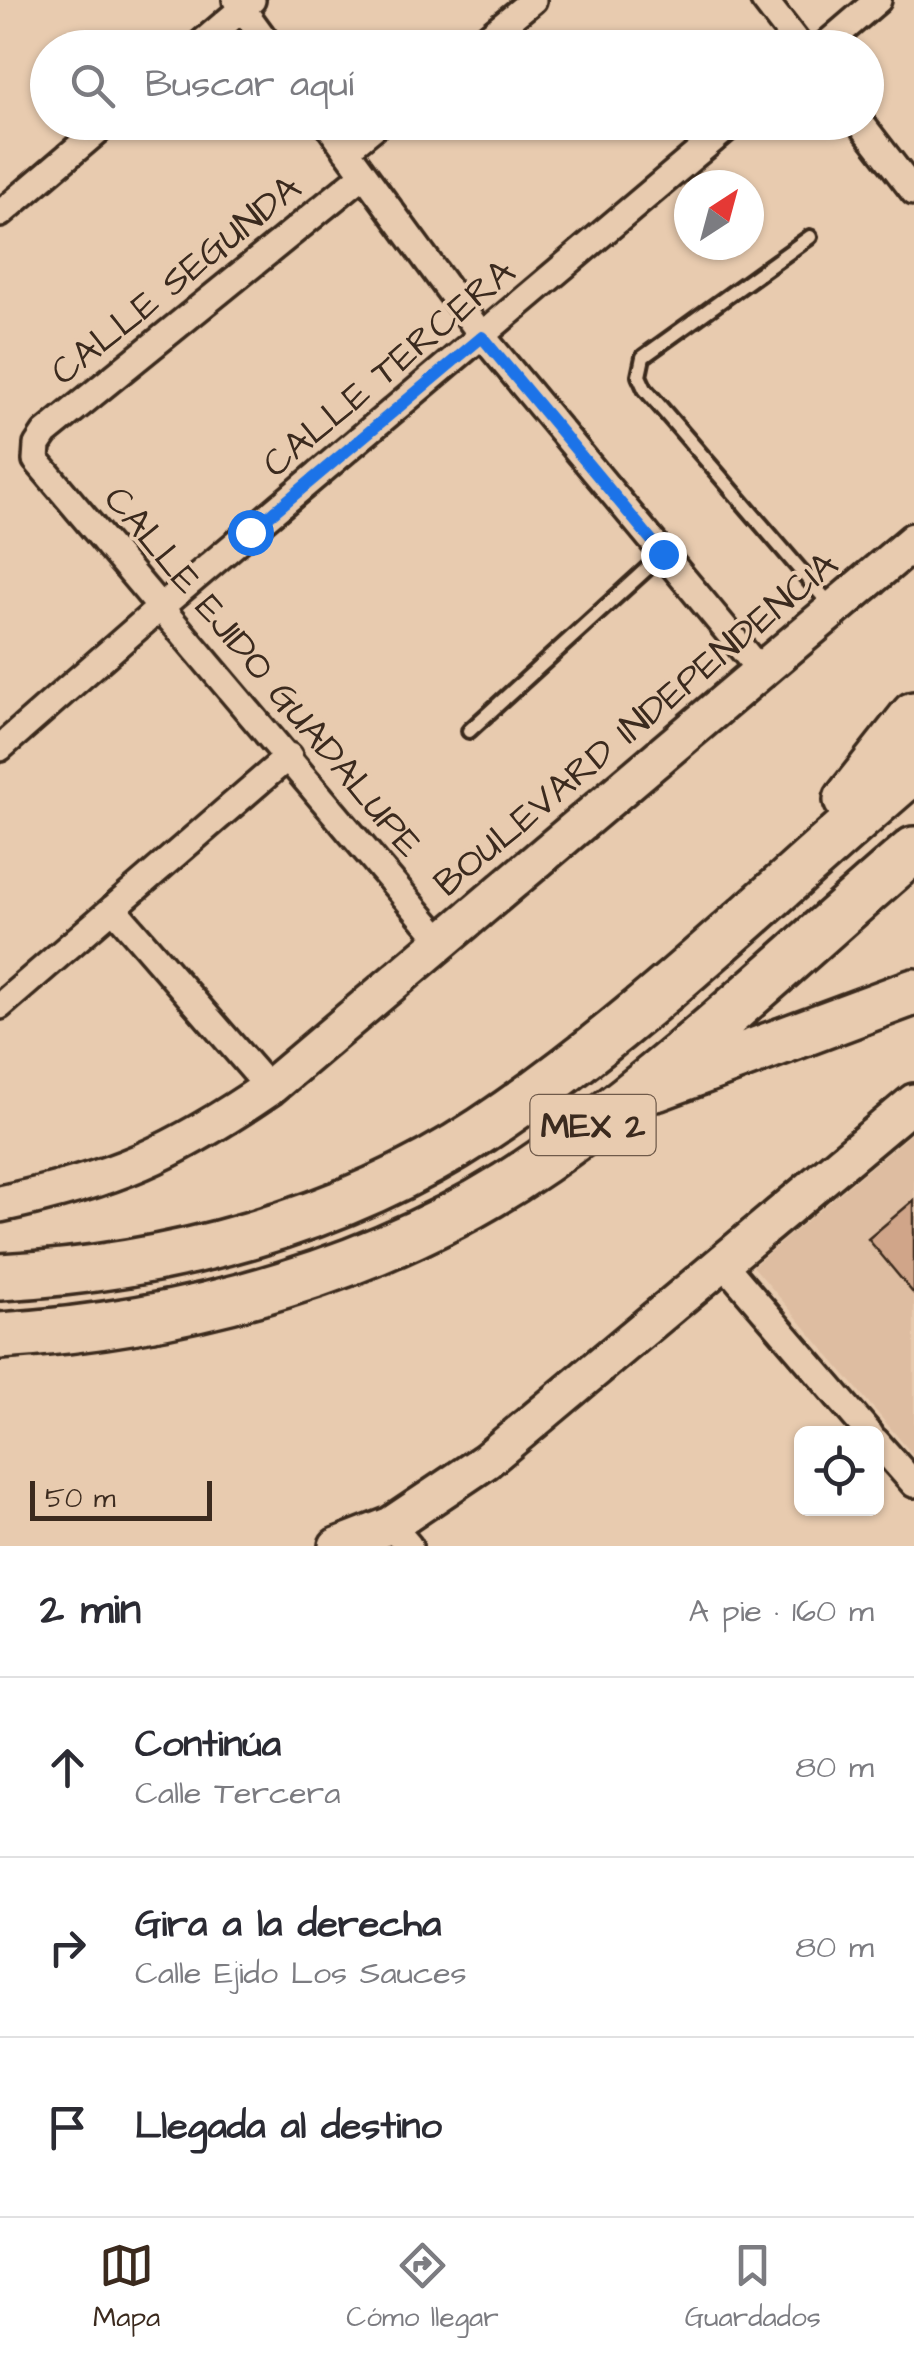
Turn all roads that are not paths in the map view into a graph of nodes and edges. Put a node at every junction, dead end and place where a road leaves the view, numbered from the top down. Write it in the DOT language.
graph roads {
  1 [pos="534,0"];
  2 [pos="764,0"];
  3 [pos="878,0"];
  4 [pos="243,3"];
  5 [pos="215,30"];
  6 [pos="260,30"];
  7 [pos="496,30"];
  8 [pos="787,30"];
  9 [pos="843,30"];
  10 [pos="87,140"];
  11 [pos="339,140"];
  12 [pos="358,140"];
  13 [pos="713,140"];
  14 [pos="874,140"];
  15 [pos="346,150"];
  16 [pos="364,175"];
  17 [pos="914,192"];
  18 [pos="0,214"];
  19 [pos="810,237"];
  20 [pos="482,337"];
  21 [pos="37,445"];
  22 [pos="914,541"];
  23 [pos="663,554"];
  24 [pos="162,606"];
  25 [pos="835,610"];
  26 [pos="762,674"];
  27 [pos="914,715"];
  28 [pos="469,731"];
  29 [pos="0,748"];
  30 [pos="289,756"];
  31 [pos="914,770"];
  32 [pos="914,850"];
  33 [pos="760,901"];
  34 [pos="113,908"];
  35 [pos="443,942"];
  36 [pos="914,992"];
  37 [pos="0,1006"];
  38 [pos="268,1088"];
  39 [pos="626,1100"];
  40 [pos="914,1102"];
  41 [pos="0,1204"];
  42 [pos="724,1264"];
  43 [pos="0,1278"];
  44 [pos="0,1336"];
  45 [pos="863,1426"];
  46 [pos="884,1449"];
  47 [pos="914,1484"];
  48 [pos="398,1538"];
  49 [pos="337,1546"];
  1 -- 7 [label="street"];
  2 -- 8 [label="street"];
  3 -- 9 [label="street"];
  4 -- 5 [label="street"];
  4 -- 6 [label="street"];
  10 -- 18 [label="street"];
  11 -- 15 [label="street"];
  12 -- 15 [label="street"];
  13 -- 20 [label="street, CALLE TERCERA"];
  14 -- 17 [label="street"];
  15 -- 16 [label="street"];
  16 -- 20 [label="street"];
  16 -- 21 [label="street, CALLE SEGUNDA"];
  19 -- 25 [label="lane"];
  20 -- 23 [label="street"];
  20 -- 24 [label="street, CALLE TERCERA"];
  21 -- 24 [label="street, CALLE EJIDO GUADALUPE"];
  22 -- 25 [label="main road, BOULEVARD INDEPENDENCIA"];
  23 -- 26 [label="street"];
  23 -- 28 [label="lane"];
  24 -- 29 [label="street, CALLE TERCERA"];
  24 -- 30 [label="street, CALLE EJIDO GUADALUPE"];
  25 -- 26 [label="main road, BOULEVARD INDEPENDENCIA"];
  26 -- 35 [label="main road, BOULEVARD INDEPENDENCIA"];
  27 -- 33 [label="highway"];
  30 -- 34 [label="street"];
  30 -- 35 [label="street, CALLE EJIDO GUADALUPE"];
  31 -- 33 [label="highway, MEX 2"];
  32 -- 39 [label="highway, MEX 2"];
  33 -- 43 [label="highway, MEX 2"];
  34 -- 37 [label="street"];
  34 -- 38 [label="street"];
  35 -- 38 [label="main road, BOULEVARD INDEPENDENCIA"];
  36 -- 39 [label="highway"];
  38 -- 41 [label="main road, BOULEVARD INDEPENDENCIA"];
  39 -- 44 [label="highway, MEX 2"];
  40 -- 42 [label="main road"];
  42 -- 45 [label="street"];
  42 -- 48 [label="main road"];
  46 -- 47 [label="street"];
  48 -- 49 [label="main road"];
}
